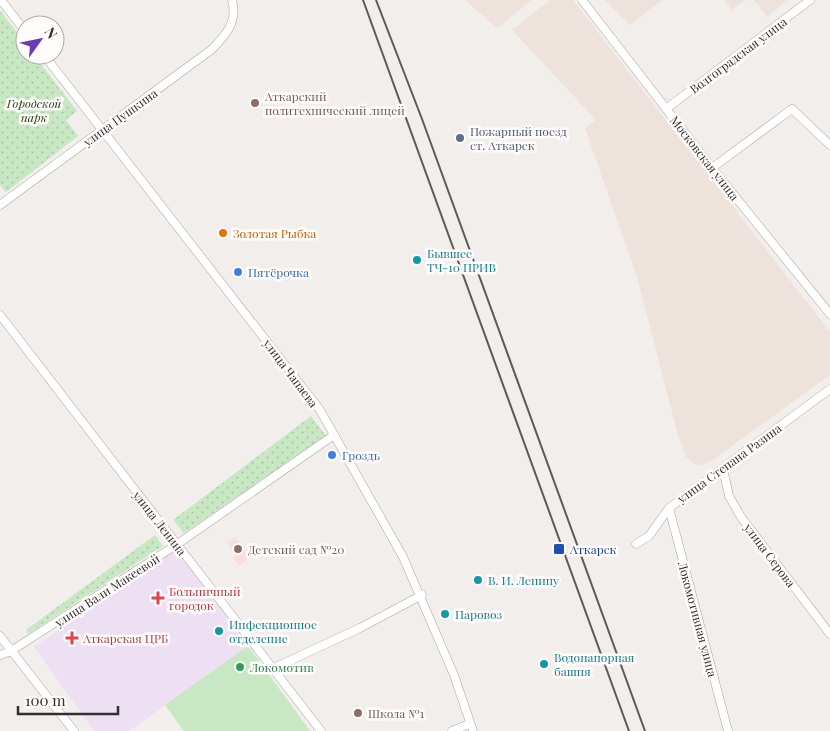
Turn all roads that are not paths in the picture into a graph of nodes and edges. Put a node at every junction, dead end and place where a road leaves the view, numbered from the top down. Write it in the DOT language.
graph roads {
  1 [pos="1,0"];
  2 [pos="232,0"];
  3 [pos="582,0"];
  4 [pos="810,0"];
  5 [pos="15,18"];
  6 [pos="52,65"];
  7 [pos="666,109"];
  8 [pos="101,130"];
  9 [pos="830,145"];
  10 [pos="712,168"];
  11 [pos="0,205"];
  12 [pos="830,314"];
  13 [pos="0,315"];
  14 [pos="830,389"];
  15 [pos="334,435"];
  16 [pos="723,469"];
  17 [pos="669,508"];
  18 [pos="636,544"];
  19 [pos="176,545"];
  20 [pos="422,596"];
  21 [pos="830,634"];
  22 [pos="0,636"];
  23 [pos="11,651"];
  24 [pos="0,655"];
  25 [pos="274,668"];
  26 [pos="471,727"];
  27 [pos="74,731"];
  28 [pos="321,731"];
  29 [pos="452,731"];
  30 [pos="728,731"];
  1 -- 5 [label="street"];
  2 -- 8 [label="street, улица Пушкина"];
  3 -- 7 [label="street, Московская улица"];
  4 -- 7 [label="street, Волгоградская улица"];
  6 -- 8 [label="street, улица Чапаева"];
  7 -- 10 [label="street, Московская улица"];
  8 -- 11 [label="street, улица Пушкина"];
  8 -- 15 [label="street, улица Чапаева"];
  9 -- 10 [label="street"];
  10 -- 12 [label="street, Московская улица"];
  13 -- 19 [label="street, улица Ленина"];
  14 -- 16 [label="street, улица Степана Разина"];
  15 -- 19 [label="street, улица Вали Макеевой"];
  15 -- 20 [label="street, улица Чапаева"];
  16 -- 17 [label="street, улица Степана Разина"];
  16 -- 21 [label="street, улица Серова"];
  17 -- 18 [label="street, улица Степана Разина"];
  17 -- 30 [label="street, Локомотивная улица"];
  19 -- 23 [label="street, улица Вали Макеевой"];
  19 -- 25 [label="street, улица Ленина"];
  20 -- 25 [label="street"];
  20 -- 26 [label="street, улица Чапаева"];
  22 -- 23 [label="street"];
  23 -- 24 [label="street, улица Вали Макеевой"];
  23 -- 27 [label="street"];
  25 -- 28 [label="street, улица Ленина"];
  26 -- 29 [label="street"];
}
